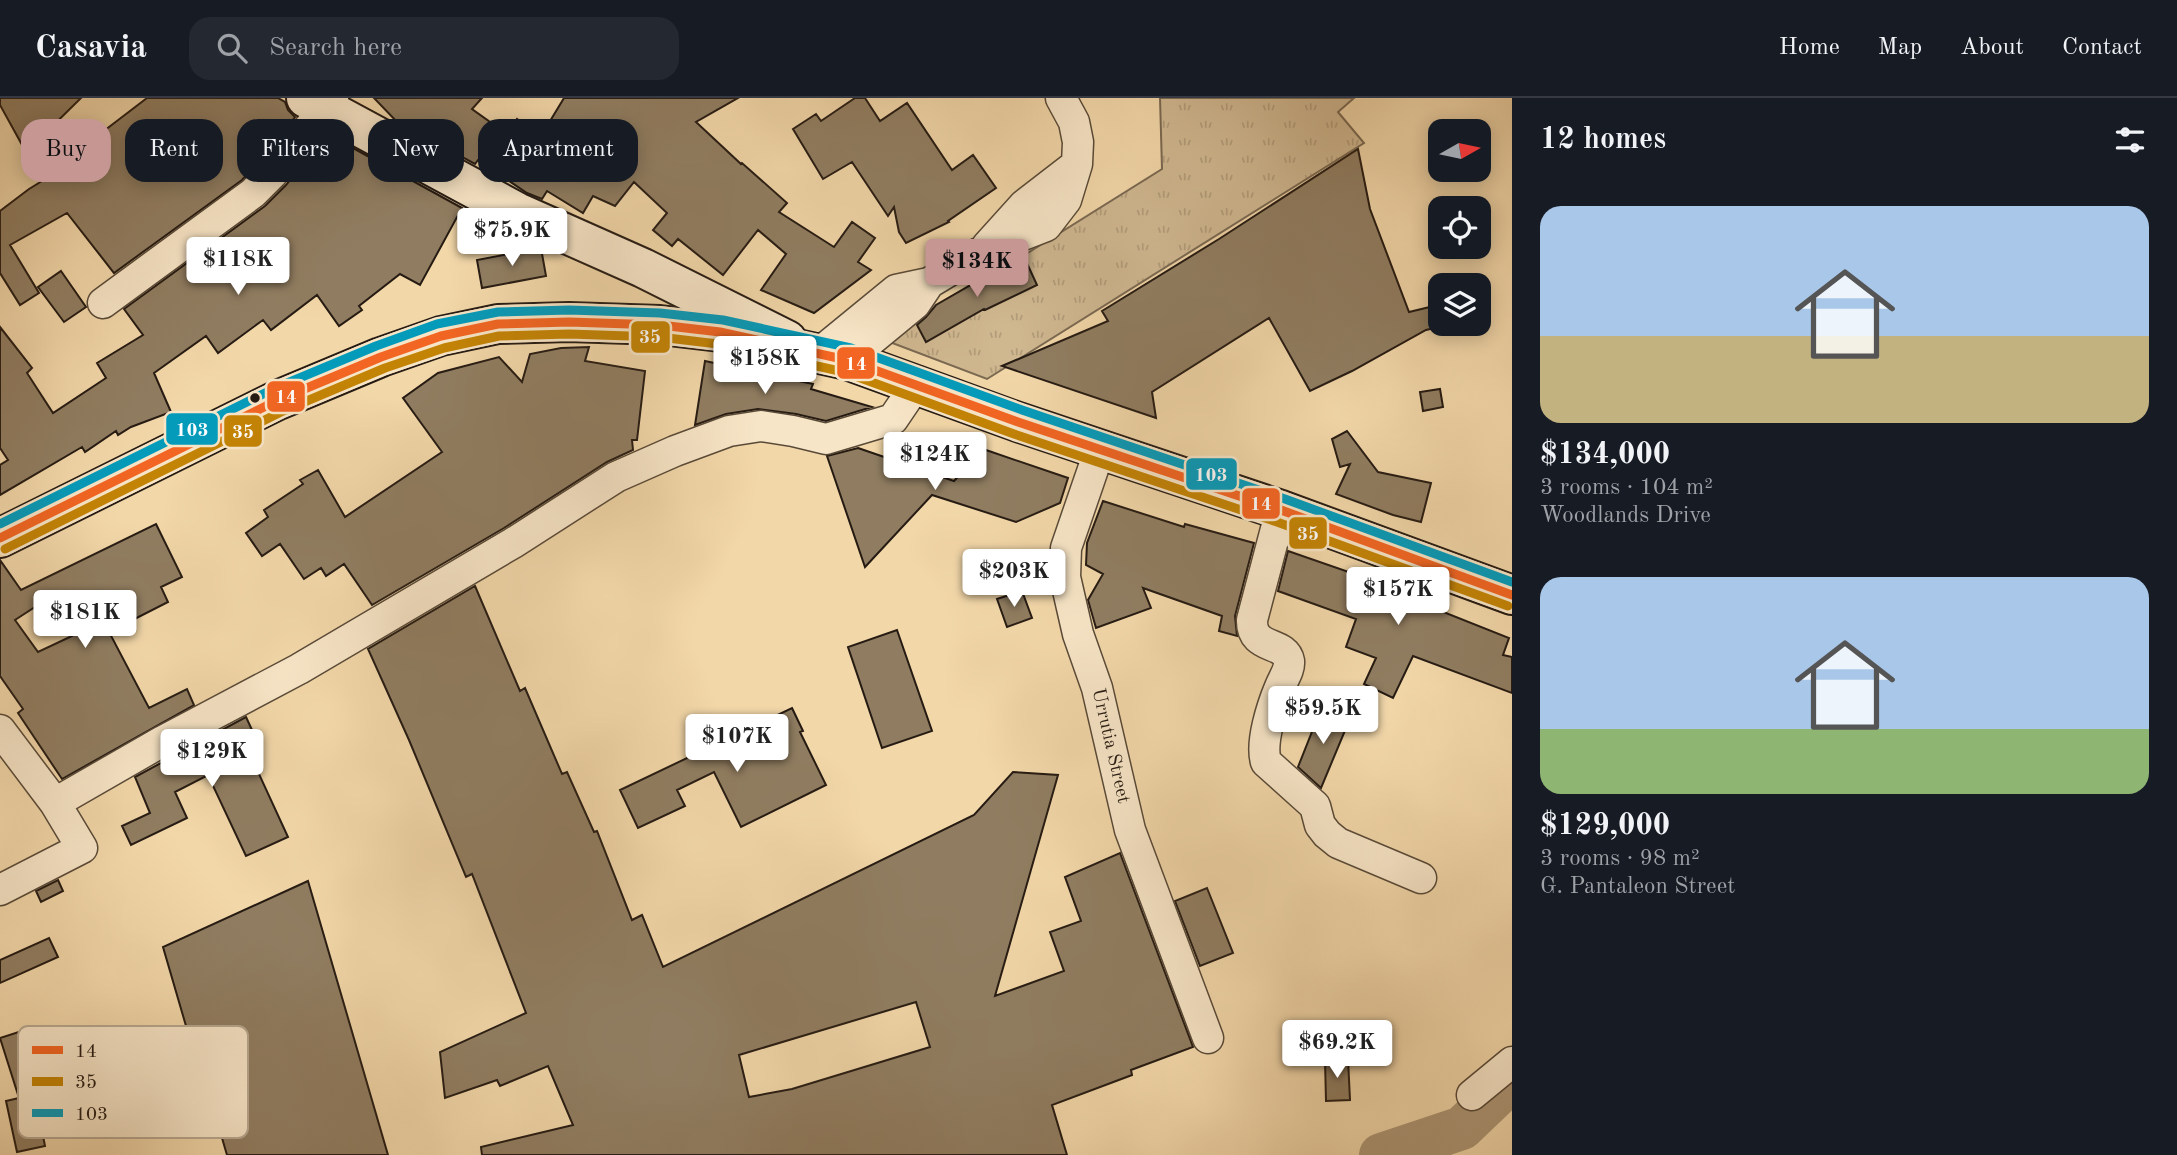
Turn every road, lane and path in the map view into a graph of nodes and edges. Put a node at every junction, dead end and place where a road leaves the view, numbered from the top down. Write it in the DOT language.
graph roads {
  1 [pos="1061,98"];
  2 [pos="322,102"];
  3 [pos="643,268"];
  4 [pos="103,303"];
  5 [pos="660,326"];
  6 [pos="825,355"];
  7 [pos="916,385"];
  8 [pos="1100,449"];
  9 [pos="1281,510"];
  10 [pos="0,538"];
  11 [pos="1512,595"];
  12 [pos="0,730"];
  13 [pos="55,803"];
  14 [pos="1420,878"];
  15 [pos="0,890"];
  16 [pos="1208,1038"];
  17 [pos="1512,1062"];
  18 [pos="1472,1095"];
  1 -- 6 [label="street"];
  2 -- 3 [label="main road"];
  2 -- 4 [label="street"];
  3 -- 5 [label="main road"];
  3 -- 6 [label="main road"];
  5 -- 6 [label="highway"];
  5 -- 10 [label="highway"];
  6 -- 7 [label="highway"];
  7 -- 8 [label="highway"];
  7 -- 13 [label="street"];
  8 -- 9 [label="highway"];
  8 -- 16 [label="street, Urrutia Street"];
  9 -- 11 [label="highway"];
  9 -- 14 [label="street"];
  12 -- 13 [label="street"];
  13 -- 15 [label="street"];
  17 -- 18 [label="street"];
}
